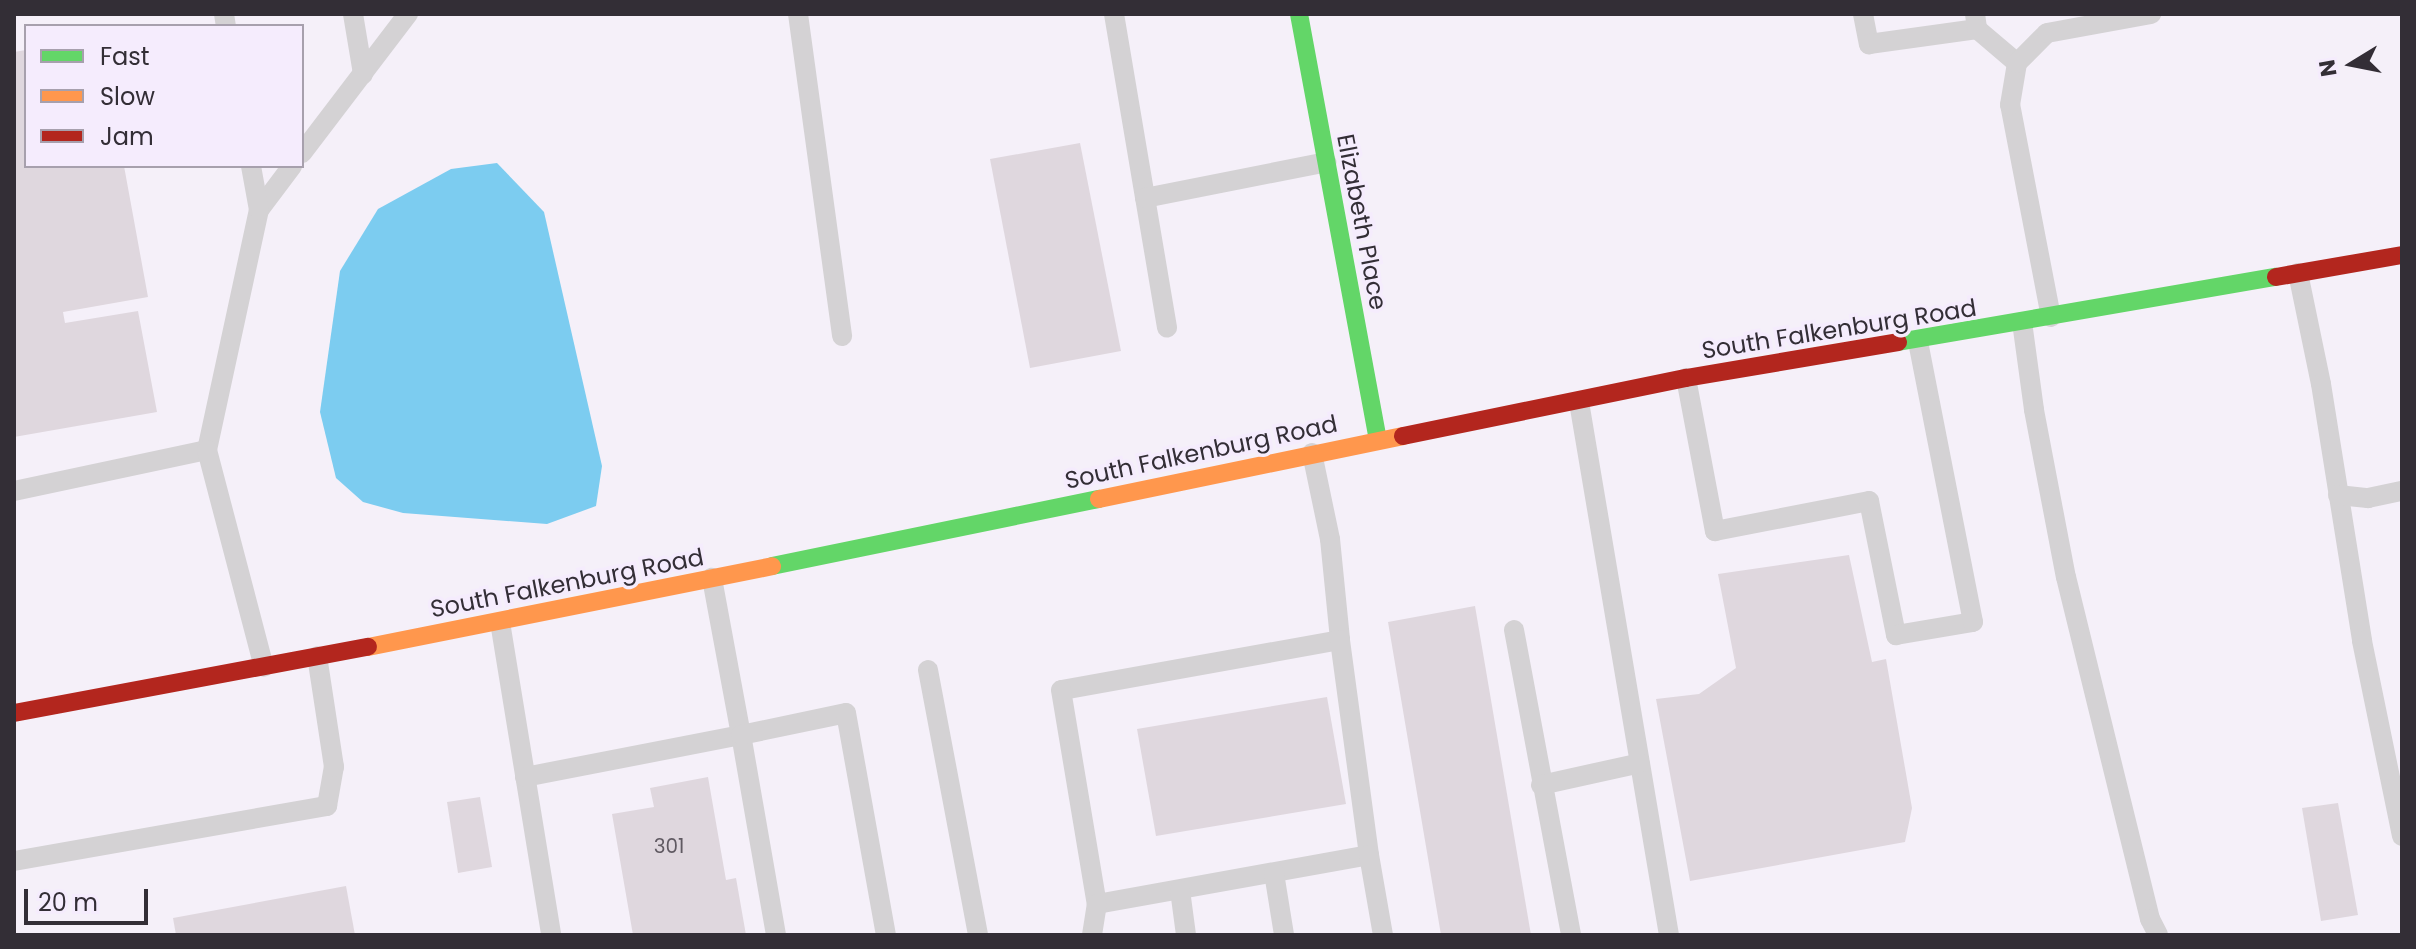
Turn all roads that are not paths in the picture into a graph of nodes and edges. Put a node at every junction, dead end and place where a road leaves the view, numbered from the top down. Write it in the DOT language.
graph roads {
  1 [pos="353,14"];
  2 [pos="408,14"];
  3 [pos="798,14"];
  4 [pos="1114,14"];
  5 [pos="1299,14"];
  6 [pos="1863,14"];
  7 [pos="2151,14"];
  8 [pos="1976,22"];
  9 [pos="2017,63"];
  10 [pos="363,74"];
  11 [pos="304,150"];
  12 [pos="1326,162"];
  13 [pos="251,168"];
  14 [pos="290,168"];
  15 [pos="1145,198"];
  16 [pos="259,210"];
  17 [pos="2402,255"];
  18 [pos="2298,273"];
  19 [pos="2051,317"];
  20 [pos="2022,322"];
  21 [pos="1167,328"];
  22 [pos="842,336"];
  23 [pos="1918,341"];
  24 [pos="1686,378"];
  25 [pos="1579,402"];
  26 [pos="1378,439"];
  27 [pos="207,450"];
  28 [pos="1312,453"];
  29 [pos="14,491"];
  30 [pos="2402,491"];
  31 [pos="2338,495"];
  32 [pos="712,578"];
  33 [pos="500,622"];
  34 [pos="1514,630"];
  35 [pos="1340,640"];
  36 [pos="317,656"];
  37 [pos="264,667"];
  38 [pos="928,670"];
  39 [pos="14,713"];
  40 [pos="741,735"];
  41 [pos="1640,763"];
  42 [pos="525,777"];
  43 [pos="1541,785"];
  44 [pos="2402,836"];
  45 [pos="1369,855"];
  46 [pos="14,861"];
  47 [pos="1274,873"];
  48 [pos="1180,890"];
  49 [pos="1097,904"];
  50 [pos="551,935"];
  51 [pos="776,935"];
  52 [pos="886,935"];
  53 [pos="978,935"];
  54 [pos="1092,935"];
  55 [pos="1186,935"];
  56 [pos="1284,935"];
  57 [pos="1383,935"];
  58 [pos="1571,935"];
  59 [pos="1669,935"];
  60 [pos="2158,935"];
  1 -- 10 [label="lane"];
  2 -- 10 [label="lane"];
  3 -- 22 [label="lane"];
  4 -- 15 [label="lane"];
  5 -- 12 [label="street, Elizabeth Place"];
  6 -- 8 [label="lane"];
  7 -- 9 [label="lane"];
  8 -- 9 [label="lane"];
  9 -- 19 [label="lane"];
  10 -- 11 [label="lane"];
  12 -- 15 [label="lane"];
  12 -- 26 [label="street, Elizabeth Place"];
  13 -- 16 [label="lane"];
  14 -- 16 [label="lane"];
  15 -- 21 [label="lane"];
  16 -- 27 [label="lane"];
  17 -- 18 [label="street, South Falkenburg Road"];
  18 -- 19 [label="street, South Falkenburg Road"];
  18 -- 31 [label="lane"];
  19 -- 20 [label="street, South Falkenburg Road"];
  20 -- 23 [label="street, South Falkenburg Road"];
  20 -- 60 [label="lane"];
  23 -- 24 [label="street, South Falkenburg Road"];
  23 -- 24 [label="lane"];
  24 -- 25 [label="street, South Falkenburg Road"];
  25 -- 26 [label="street, South Falkenburg Road"];
  25 -- 41 [label="lane"];
  26 -- 28 [label="street, South Falkenburg Road"];
  27 -- 29 [label="lane"];
  27 -- 37 [label="lane"];
  28 -- 32 [label="street, South Falkenburg Road"];
  28 -- 35 [label="lane"];
  30 -- 31 [label="lane"];
  31 -- 44 [label="lane"];
  32 -- 33 [label="street, South Falkenburg Road"];
  32 -- 40 [label="lane"];
  33 -- 36 [label="street, South Falkenburg Road"];
  33 -- 42 [label="lane"];
  34 -- 43 [label="lane"];
  35 -- 45 [label="lane"];
  35 -- 49 [label="lane"];
  36 -- 37 [label="street, South Falkenburg Road"];
  36 -- 46 [label="lane"];
  37 -- 39 [label="street, South Falkenburg Road"];
  38 -- 53 [label="lane"];
  40 -- 42 [label="lane"];
  40 -- 51 [label="lane"];
  40 -- 52 [label="lane"];
  41 -- 43 [label="lane"];
  41 -- 59 [label="lane"];
  42 -- 50 [label="lane"];
  43 -- 58 [label="lane"];
  45 -- 47 [label="lane"];
  45 -- 57 [label="lane"];
  47 -- 48 [label="lane"];
  47 -- 56 [label="lane"];
  48 -- 49 [label="lane"];
  48 -- 55 [label="lane"];
  49 -- 54 [label="lane"];
}
